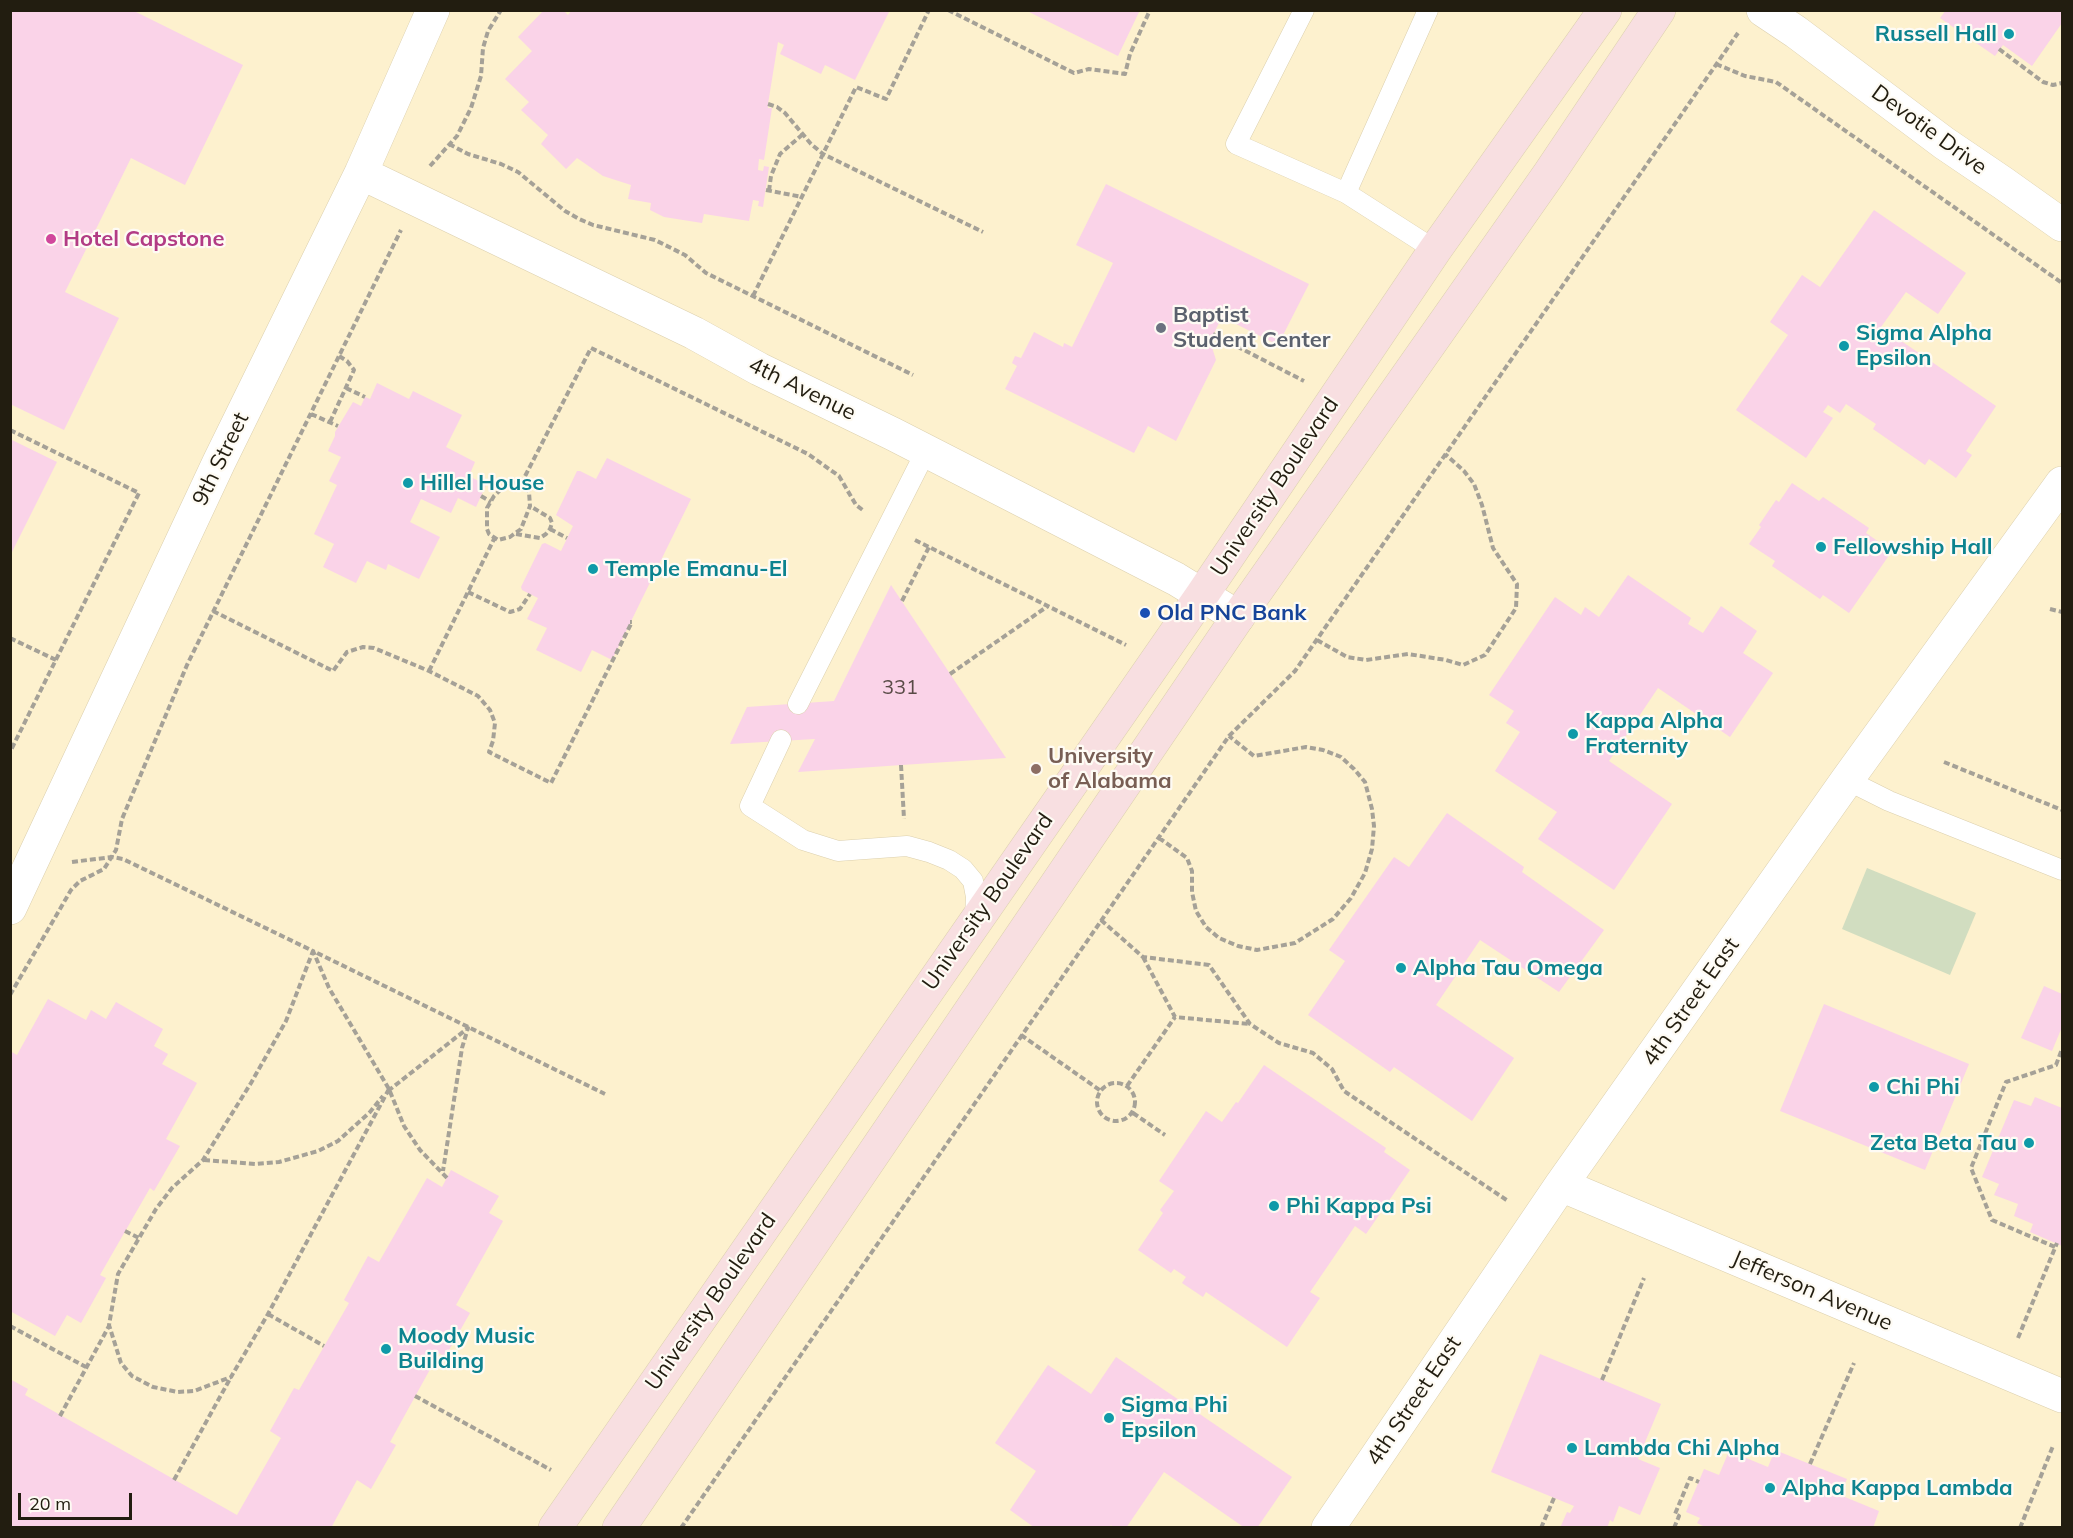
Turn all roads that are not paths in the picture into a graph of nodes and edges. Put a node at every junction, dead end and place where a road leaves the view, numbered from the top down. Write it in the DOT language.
graph roads {
  1 [pos="433,10"];
  2 [pos="1304,10"];
  3 [pos="1428,10"];
  4 [pos="1605,10"];
  5 [pos="1662,11"];
  6 [pos="1752,19"];
  7 [pos="1790,21"];
  8 [pos="361,173"];
  9 [pos="1346,193"];
  10 [pos="2062,225"];
  11 [pos="1435,250"];
  12 [pos="926,450"];
  13 [pos="2062,483"];
  14 [pos="1202,595"];
  15 [pos="1238,617"];
  16 [pos="798,704"];
  17 [pos="781,740"];
  18 [pos="1847,780"];
  19 [pos="2062,870"];
  20 [pos="10,908"];
  21 [pos="975,921"];
  22 [pos="1561,1185"];
  23 [pos="2062,1396"];
  24 [pos="555,1527"];
  25 [pos="619,1527"];
  26 [pos="1328,1527"];
  1 -- 8 [label="street, 9th Street"];
  2 -- 9 [label="lane"];
  3 -- 9 [label="lane"];
  4 -- 11 [label="main road, University Boulevard"];
  5 -- 15 [label="main road, University Boulevard"];
  6 -- 7 [label="street, Devotie Drive"];
  7 -- 10 [label="street, Devotie Drive"];
  8 -- 12 [label="street, 4th Avenue"];
  8 -- 20 [label="street, 9th Street"];
  9 -- 11 [label="lane"];
  11 -- 14 [label="main road, University Boulevard"];
  12 -- 14 [label="street, 4th Avenue"];
  12 -- 16 [label="lane"];
  13 -- 18 [label="street, 4th Street East"];
  14 -- 15 [label="street, 4th Avenue"];
  14 -- 21 [label="main road, University Boulevard"];
  15 -- 25 [label="main road, University Boulevard"];
  17 -- 21 [label="lane"];
  18 -- 19 [label="lane"];
  18 -- 22 [label="street, 4th Street East"];
  21 -- 24 [label="main road, University Boulevard"];
  22 -- 23 [label="street, Jefferson Avenue"];
  22 -- 26 [label="street, 4th Street East"];
}
